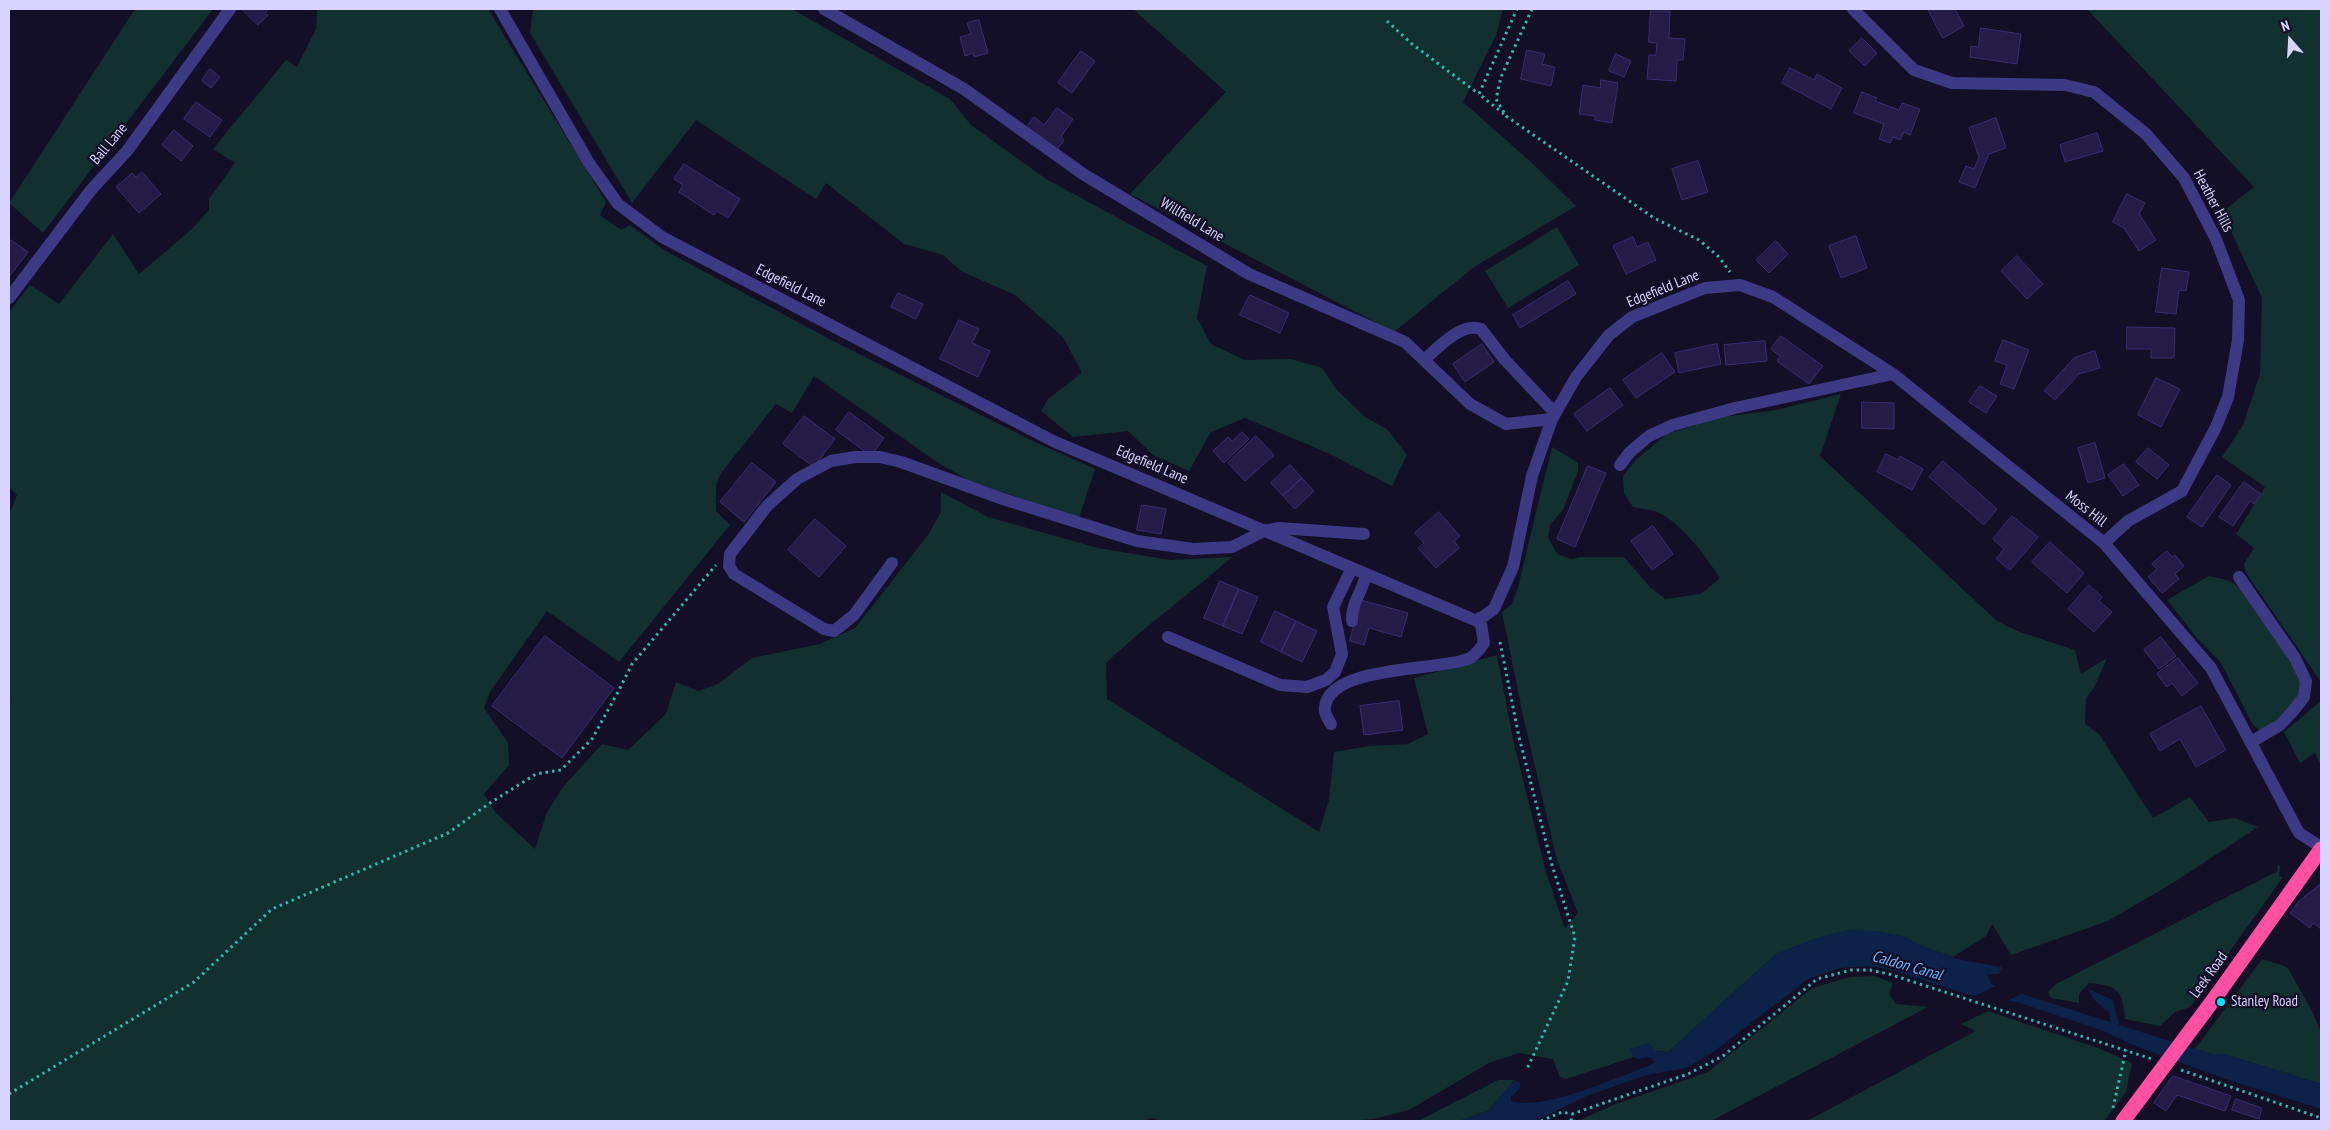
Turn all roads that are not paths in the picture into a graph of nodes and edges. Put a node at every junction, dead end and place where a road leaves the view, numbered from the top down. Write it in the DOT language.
graph roads {
  1 [pos="230,9"];
  2 [pos="500,9"];
  3 [pos="824,9"];
  4 [pos="1853,9"];
  5 [pos="1740,285"];
  6 [pos="9,298"];
  7 [pos="1424,360"];
  8 [pos="1893,374"];
  9 [pos="1553,416"];
  10 [pos="1620,465"];
  11 [pos="1264,531"];
  12 [pos="1364,534"];
  13 [pos="2104,543"];
  14 [pos="892,563"];
  15 [pos="1352,568"];
  16 [pos="1366,574"];
  17 [pos="2239,577"];
  18 [pos="1480,618"];
  19 [pos="1352,621"];
  20 [pos="1168,637"];
  21 [pos="1331,724"];
  22 [pos="2251,742"];
  23 [pos="2321,848"];
  24 [pos="2118,1118"];
  1 -- 6 [label="street, Ball Lane"];
  2 -- 11 [label="street, Edgefield Lane"];
  3 -- 7 [label="street, Willfield Lane"];
  4 -- 13 [label="street, Heather Hills"];
  5 -- 8 [label="street, Moss Hill"];
  5 -- 9 [label="street, Edgefield Lane"];
  7 -- 9 [label="street, Willfield Lane"];
  7 -- 9 [label="street"];
  8 -- 10 [label="street"];
  8 -- 13 [label="street, Moss Hill"];
  9 -- 18 [label="street, Edgefield Lane"];
  11 -- 12 [label="street"];
  11 -- 14 [label="street"];
  11 -- 15 [label="street, Edgefield Lane"];
  13 -- 22 [label="street, Moss Hill"];
  15 -- 16 [label="street, Edgefield Lane"];
  15 -- 20 [label="street"];
  16 -- 18 [label="street, Edgefield Lane"];
  16 -- 19 [label="street"];
  17 -- 22 [label="street"];
  18 -- 21 [label="street"];
  22 -- 23 [label="street, Moss Hill"];
  23 -- 24 [label="highway, Leek Road, bridge"];
}
